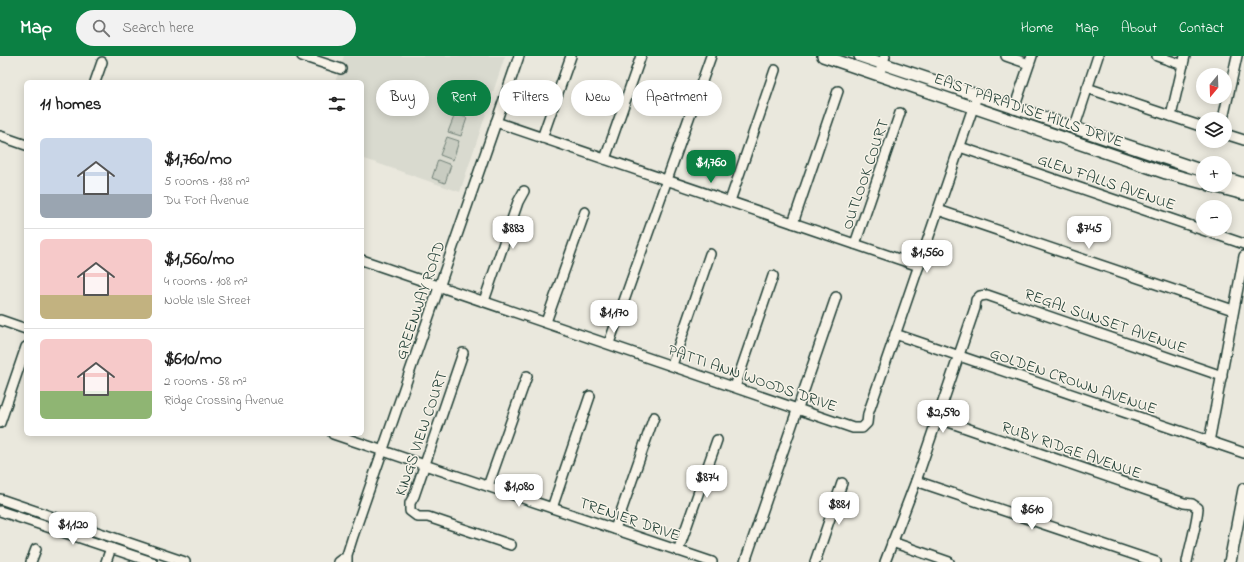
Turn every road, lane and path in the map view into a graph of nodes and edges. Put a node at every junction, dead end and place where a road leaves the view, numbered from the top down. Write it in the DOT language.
graph roads {
  1 [pos="302,56"];
  2 [pos="519,56"];
  3 [pos="571,56"];
  4 [pos="641,56"];
  5 [pos="710,56"];
  6 [pos="823,56"];
  7 [pos="860,56"];
  8 [pos="1006,56"];
  9 [pos="1098,56"];
  10 [pos="1157,56"];
  11 [pos="1237,56"];
  12 [pos="1030,60"];
  13 [pos="1184,60"];
  14 [pos="102,62"];
  15 [pos="882,65"];
  16 [pos="341,69"];
  17 [pos="775,70"];
  18 [pos="96,80"];
  19 [pos="1087,88"];
  20 [pos="838,92"];
  21 [pos="975,102"];
  22 [pos="1014,109"];
  23 [pos="1225,112"];
  24 [pos="900,113"];
  25 [pos="1171,116"];
  26 [pos="496,122"];
  27 [pos="1196,125"];
  28 [pos="1074,128"];
  29 [pos="0,136"];
  30 [pos="1232,136"];
  31 [pos="542,138"];
  32 [pos="1244,140"];
  33 [pos="24,144"];
  34 [pos="960,147"];
  35 [pos="605,159"];
  36 [pos="1196,169"];
  37 [pos="667,180"];
  38 [pos="1232,180"];
  39 [pos="1196,181"];
  40 [pos="1244,184"];
  41 [pos="524,191"];
  42 [pos="1232,191"];
  43 [pos="1244,194"];
  44 [pos="730,201"];
  45 [pos="938,210"];
  46 [pos="585,212"];
  47 [pos="793,223"];
  48 [pos="855,244"];
  49 [pos="1244,244"];
  50 [pos="710,254"];
  51 [pos="1244,256"];
  52 [pos="364,261"];
  53 [pos="919,266"];
  54 [pos="773,276"];
  55 [pos="440,286"];
  56 [pos="836,297"];
  57 [pos="484,301"];
  58 [pos="1233,310"];
  59 [pos="0,320"];
  60 [pos="546,322"];
  61 [pos="24,328"];
  62 [pos="895,334"];
  63 [pos="609,344"];
  64 [pos="24,353"];
  65 [pos="463,353"];
  66 [pos="959,356"];
  67 [pos="672,365"];
  68 [pos="527,376"];
  69 [pos="1222,376"];
  70 [pos="735,386"];
  71 [pos="590,396"];
  72 [pos="798,408"];
  73 [pos="654,417"];
  74 [pos="937,418"];
  75 [pos="0,423"];
  76 [pos="339,436"];
  77 [pos="717,440"];
  78 [pos="1209,442"];
  79 [pos="382,451"];
  80 [pos="1244,453"];
  81 [pos="425,464"];
  82 [pos="916,481"];
  83 [pos="842,483"];
  84 [pos="488,486"];
  85 [pos="1244,489"];
  86 [pos="0,499"];
  87 [pos="552,508"];
  88 [pos="0,511"];
  89 [pos="615,529"];
  90 [pos="892,542"];
  91 [pos="511,545"];
  92 [pos="111,548"];
  93 [pos="36,549"];
  94 [pos="678,550"];
  95 [pos="343,560"];
  96 [pos="31,562"];
  97 [pos="106,562"];
  98 [pos="152,562"];
  99 [pos="185,562"];
  100 [pos="712,562"];
  101 [pos="745,562"];
  102 [pos="815,562"];
  103 [pos="885,562"];
  104 [pos="950,562"];
  105 [pos="1156,562"];
  106 [pos="1188,562"];
  107 [pos="1230,562"];
  1 -- 16 [label="street"];
  2 -- 26 [label="street, GREENWAY ROAD"];
  3 -- 31 [label="street"];
  4 -- 35 [label="street"];
  5 -- 37 [label="street"];
  6 -- 15 [label="main road, EAST PARADISE HILLS DRIVE"];
  7 -- 15 [label="main road, EAST PARADISE HILLS DRIVE"];
  8 -- 12 [label="street"];
  9 -- 19 [label="street"];
  10 -- 13 [label="street"];
  11 -- 23 [label="street"];
  12 -- 22 [label="street"];
  13 -- 25 [label="street"];
  14 -- 18 [label="street"];
  15 -- 21 [label="main road, EAST PARADISE HILLS DRIVE"];
  17 -- 44 [label="street"];
  19 -- 25 [label="street"];
  19 -- 28 [label="street"];
  20 -- 47 [label="street"];
  21 -- 22 [label="main road, EAST PARADISE HILLS DRIVE"];
  21 -- 34 [label="street"];
  21 -- 39 [label="main road, EAST PARADISE HILLS DRIVE"];
  22 -- 28 [label="main road, EAST PARADISE HILLS DRIVE"];
  24 -- 48 [label="street, OUTLOOK COURT"];
  25 -- 27 [label="street"];
  26 -- 31 [label="street"];
  26 -- 55 [label="street, GREENWAY ROAD"];
  28 -- 36 [label="main road, EAST PARADISE HILLS DRIVE"];
  29 -- 33 [label="street"];
  30 -- 32 [label="street"];
  31 -- 35 [label="street"];
  34 -- 45 [label="street"];
  34 -- 49 [label="street, GLEN FALLS AVENUE"];
  35 -- 37 [label="street"];
  37 -- 44 [label="street"];
  37 -- 63 [label="street"];
  38 -- 40 [label="main road"];
  41 -- 57 [label="street"];
  42 -- 43 [label="main road"];
  44 -- 47 [label="street"];
  45 -- 53 [label="street"];
  45 -- 58 [label="street"];
  46 -- 60 [label="street"];
  47 -- 48 [label="street"];
  48 -- 53 [label="street"];
  50 -- 67 [label="street"];
  51 -- 58 [label="street"];
  52 -- 55 [label="street, PATTI ANN WOODS DRIVE"];
  53 -- 62 [label="street"];
  54 -- 70 [label="street"];
  55 -- 57 [label="street, PATTI ANN WOODS DRIVE"];
  55 -- 79 [label="street, GREENWAY ROAD"];
  56 -- 72 [label="street"];
  57 -- 60 [label="street, PATTI ANN WOODS DRIVE"];
  58 -- 69 [label="street"];
  59 -- 61 [label="street"];
  60 -- 63 [label="street, PATTI ANN WOODS DRIVE"];
  62 -- 66 [label="street, GOLDEN CROWN AVENUE"];
  62 -- 72 [label="street, PATTI ANN WOODS DRIVE"];
  63 -- 67 [label="street, PATTI ANN WOODS DRIVE"];
  64 -- 75 [label="street"];
  65 -- 81 [label="street, KINGS VIEW COURT"];
  66 -- 69 [label="street, REGAL SUNSET AVENUE"];
  66 -- 74 [label="street"];
  66 -- 78 [label="street, GOLDEN CROWN AVENUE"];
  67 -- 70 [label="street, PATTI ANN WOODS DRIVE"];
  68 -- 84 [label="street"];
  69 -- 78 [label="street"];
  70 -- 72 [label="street, PATTI ANN WOODS DRIVE"];
  71 -- 87 [label="street"];
  72 -- 101 [label="street"];
  73 -- 89 [label="street"];
  74 -- 82 [label="street"];
  74 -- 106 [label="street, RUBY RIDGE AVENUE"];
  76 -- 79 [label="street, TRENIER DRIVE"];
  77 -- 94 [label="street"];
  78 -- 80 [label="street, GOLDEN CROWN AVENUE"];
  79 -- 81 [label="street, TRENIER DRIVE"];
  79 -- 95 [label="street, GREENWAY ROAD"];
  81 -- 84 [label="street, TRENIER DRIVE"];
  81 -- 91 [label="street, KINGS VIEW COURT"];
  82 -- 90 [label="street"];
  82 -- 105 [label="street"];
  83 -- 102 [label="street"];
  84 -- 87 [label="street, TRENIER DRIVE"];
  85 -- 107 [label="main road"];
  86 -- 99 [label="street"];
  87 -- 89 [label="street, TRENIER DRIVE"];
  88 -- 92 [label="street"];
  89 -- 94 [label="street, TRENIER DRIVE"];
  90 -- 103 [label="street"];
  90 -- 104 [label="street"];
  92 -- 97 [label="street"];
  92 -- 98 [label="street"];
  93 -- 96 [label="street"];
  94 -- 100 [label="street, TRENIER DRIVE"];
}
